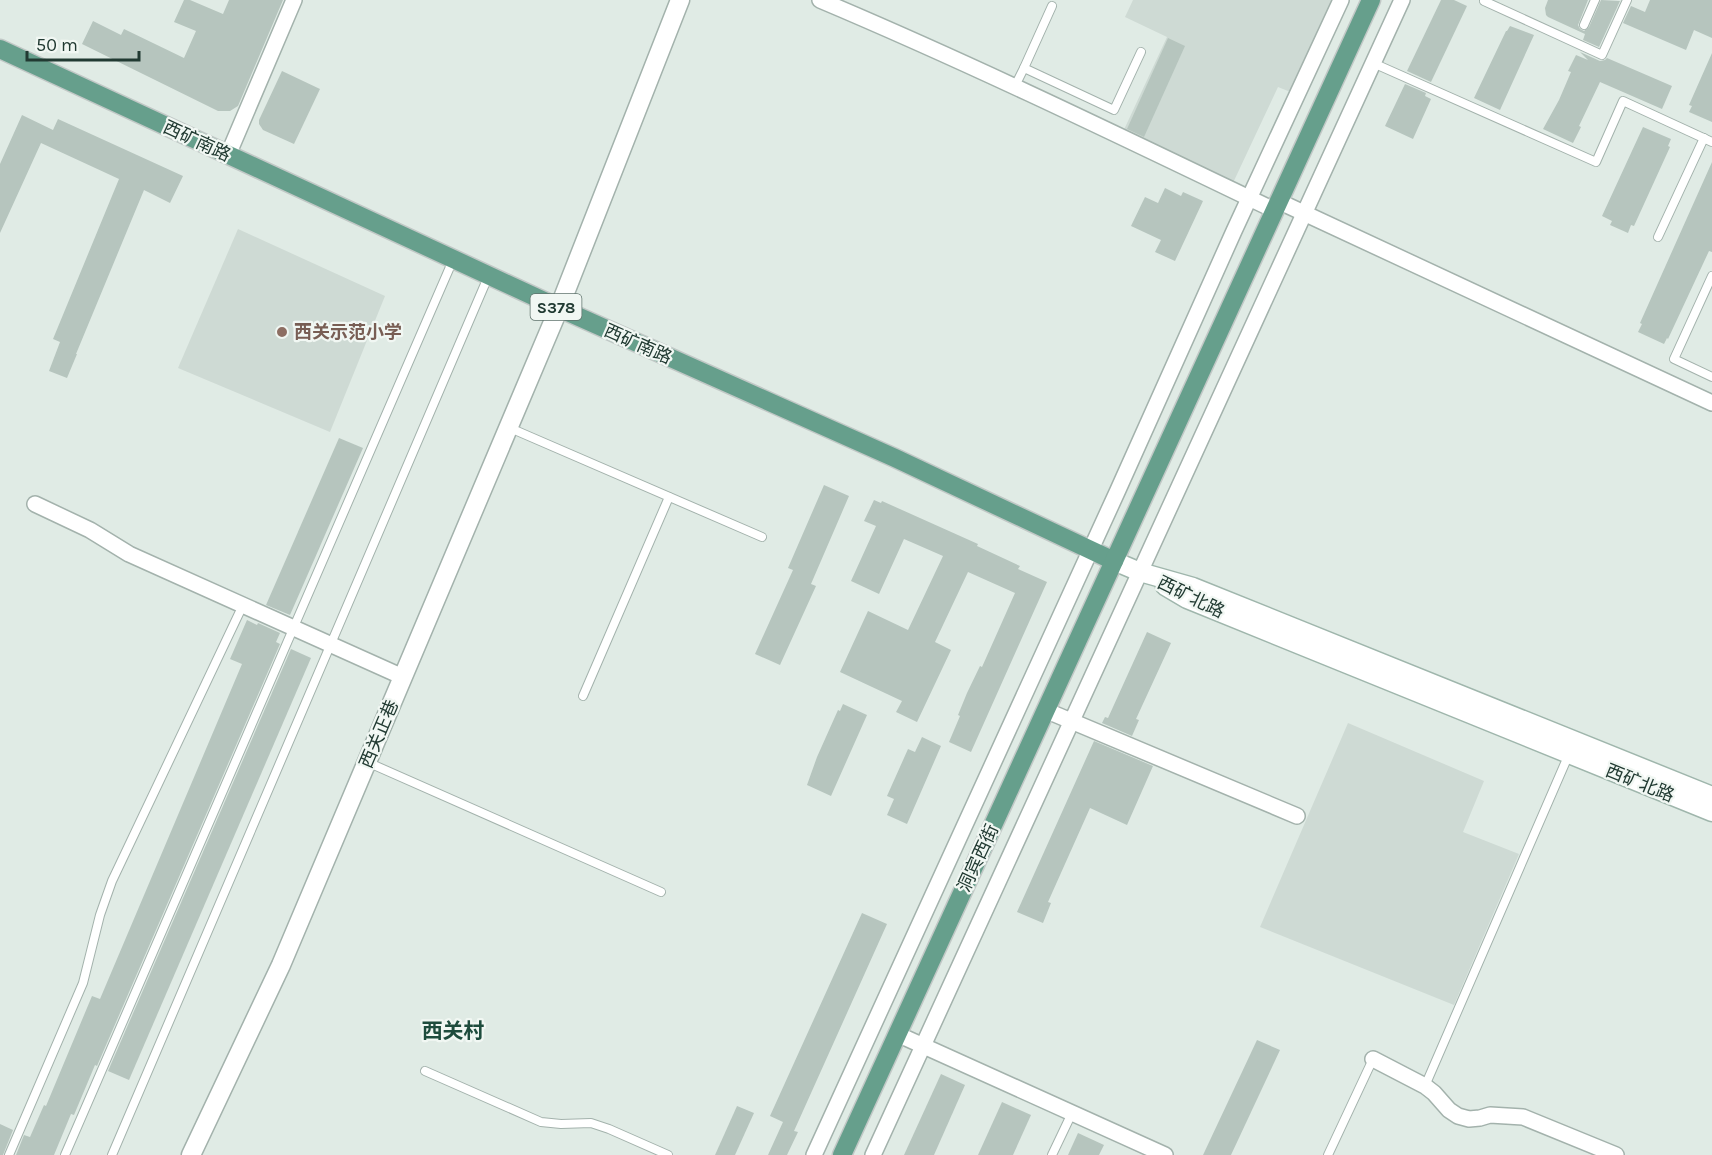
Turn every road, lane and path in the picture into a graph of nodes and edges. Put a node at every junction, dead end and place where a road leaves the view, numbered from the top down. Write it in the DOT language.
graph roads {
  1 [pos="294,0"];
  2 [pos="680,0"];
  3 [pos="820,0"];
  4 [pos="1341,0"];
  5 [pos="1371,0"];
  6 [pos="1402,0"];
  7 [pos="1595,0"];
  8 [pos="1627,0"];
  9 [pos="1484,2"];
  10 [pos="1052,6"];
  11 [pos="1584,26"];
  12 [pos="0,49"];
  13 [pos="1141,52"];
  14 [pos="1373,63"];
  15 [pos="1024,68"];
  16 [pos="1014,88"];
  17 [pos="1704,138"];
  18 [pos="1712,142"];
  19 [pos="228,155"];
  20 [pos="1249,198"];
  21 [pos="1276,206"];
  22 [pos="1304,213"];
  23 [pos="1658,237"];
  24 [pos="453,259"];
  25 [pos="489,275"];
  26 [pos="1712,276"];
  27 [pos="559,308"];
  28 [pos="1712,377"];
  29 [pos="1712,403"];
  30 [pos="509,428"];
  31 [pos="669,496"];
  32 [pos="35,504"];
  33 [pos="762,537"];
  34 [pos="1091,550"];
  35 [pos="1114,561"];
  36 [pos="1140,572"];
  37 [pos="243,605"];
  38 [pos="294,628"];
  39 [pos="330,645"];
  40 [pos="403,677"];
  41 [pos="583,696"];
  42 [pos="1046,710"];
  43 [pos="1071,721"];
  44 [pos="1569,754"];
  45 [pos="367,762"];
  46 [pos="1712,796"];
  47 [pos="1712,812"];
  48 [pos="1297,816"];
  49 [pos="661,892"];
  50 [pos="897,1034"];
  51 [pos="923,1046"];
  52 [pos="1373,1059"];
  53 [pos="425,1071"];
  54 [pos="1425,1086"];
  55 [pos="1072,1113"];
  56 [pos="9,1155"];
  57 [pos="65,1155"];
  58 [pos="112,1155"];
  59 [pos="191,1155"];
  60 [pos="668,1155"];
  61 [pos="814,1155"];
  62 [pos="842,1155"];
  63 [pos="873,1155"];
  64 [pos="1052,1155"];
  65 [pos="1166,1155"];
  66 [pos="1328,1155"];
  67 [pos="1616,1155"];
  1 -- 19 [label="street"];
  2 -- 27 [label="main road, 西关正巷"];
  3 -- 16 [label="street"];
  4 -- 20 [label="street"];
  5 -- 21 [label="main road, 洞宾西街"];
  6 -- 14 [label="street"];
  7 -- 11 [label="lane"];
  8 -- 9 [label="lane"];
  10 -- 15 [label="lane"];
  12 -- 19 [label="main road, 西矿南路 / S378"];
  13 -- 15 [label="lane"];
  14 -- 17 [label="lane"];
  14 -- 22 [label="street"];
  15 -- 16 [label="lane"];
  16 -- 20 [label="street"];
  17 -- 18 [label="lane"];
  17 -- 23 [label="lane"];
  19 -- 24 [label="main road, 西矿南路 / S378"];
  20 -- 21 [label="street"];
  20 -- 34 [label="street"];
  21 -- 22 [label="street"];
  21 -- 35 [label="main road, 洞宾西街"];
  22 -- 29 [label="street"];
  22 -- 36 [label="street"];
  24 -- 25 [label="main road, 西矿南路 / S378"];
  24 -- 38 [label="lane"];
  25 -- 27 [label="main road, 西矿南路 / S378"];
  25 -- 39 [label="lane"];
  26 -- 28 [label="lane"];
  27 -- 30 [label="main road, 西关正巷"];
  27 -- 34 [label="main road, 西矿南路 / S378"];
  30 -- 31 [label="lane"];
  30 -- 40 [label="main road, 西关正巷"];
  31 -- 33 [label="lane"];
  31 -- 41 [label="lane"];
  32 -- 37 [label="street"];
  34 -- 35 [label="main road, 西矿南路 / S378"];
  34 -- 61 [label="street"];
  35 -- 36 [label="main road"];
  35 -- 42 [label="main road, 洞宾西街"];
  36 -- 43 [label="street"];
  36 -- 44 [label="main road, 西矿北路"];
  36 -- 46 [label="main road, 西矿北路"];
  37 -- 38 [label="street"];
  37 -- 56 [label="lane"];
  38 -- 39 [label="street"];
  38 -- 57 [label="lane"];
  39 -- 40 [label="street"];
  39 -- 58 [label="lane"];
  40 -- 45 [label="main road, 西关正巷"];
  42 -- 43 [label="street"];
  42 -- 50 [label="main road, 洞宾西街"];
  43 -- 48 [label="street"];
  43 -- 51 [label="street"];
  44 -- 47 [label="main road, 西矿北路"];
  44 -- 54 [label="lane"];
  45 -- 49 [label="lane"];
  45 -- 59 [label="main road, 西关正巷"];
  50 -- 51 [label="street"];
  50 -- 62 [label="main road, 洞宾西街"];
  51 -- 55 [label="street"];
  51 -- 63 [label="street"];
  52 -- 54 [label="street"];
  52 -- 66 [label="lane"];
  53 -- 60 [label="lane"];
  54 -- 67 [label="street"];
  55 -- 64 [label="lane"];
  55 -- 65 [label="street"];
}
